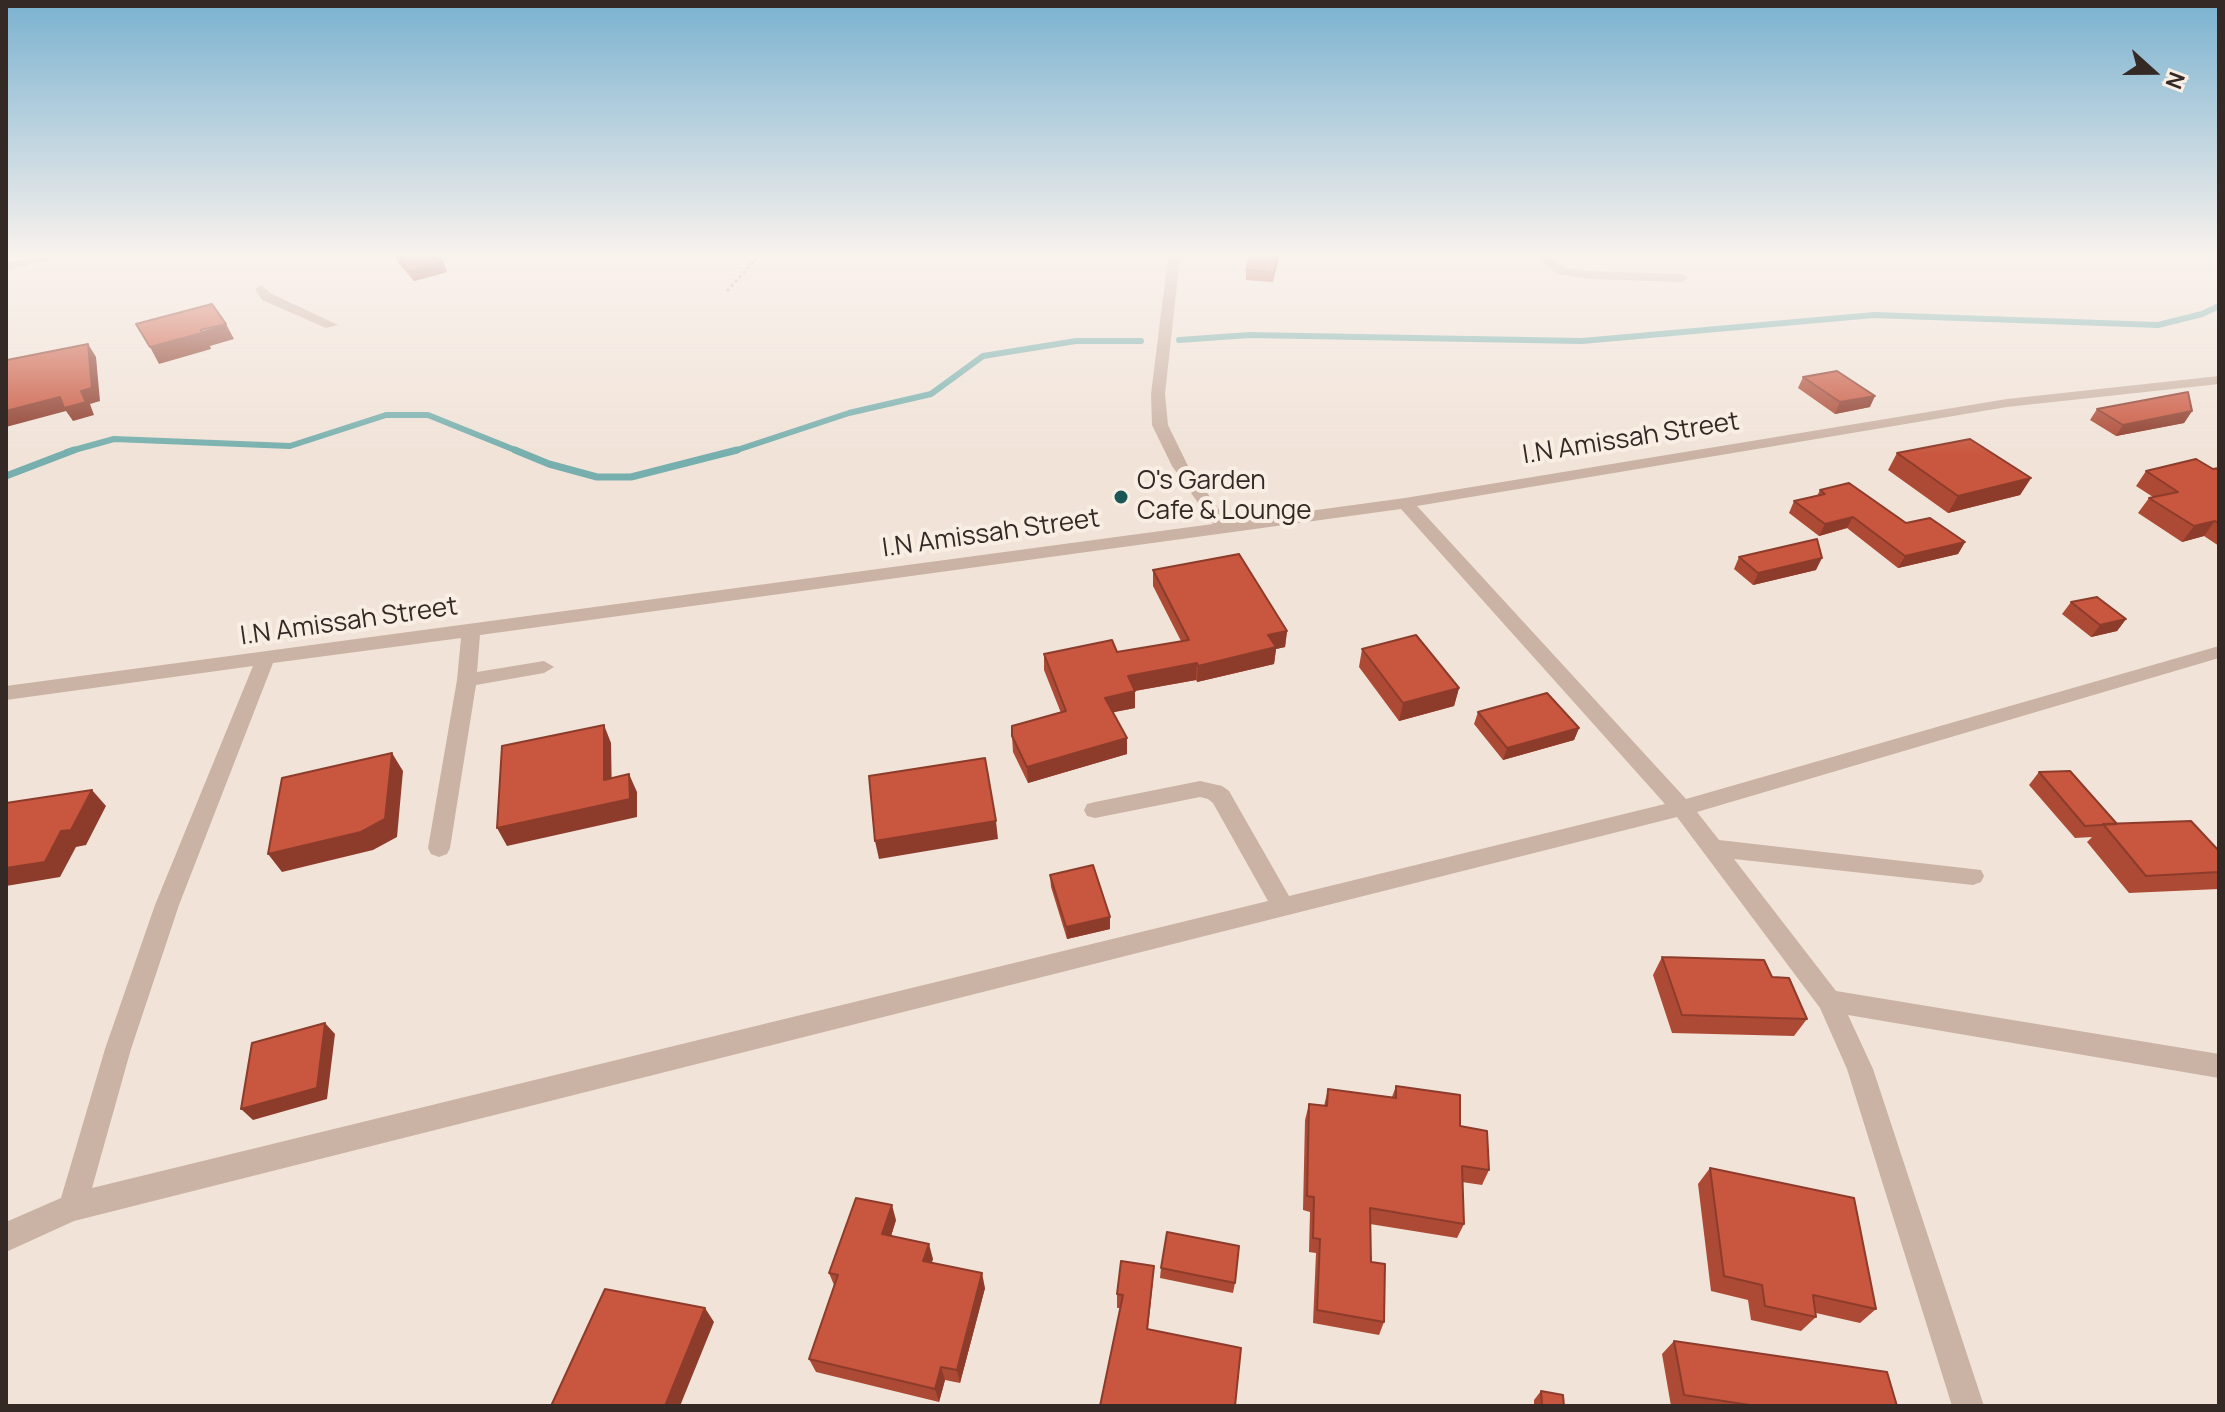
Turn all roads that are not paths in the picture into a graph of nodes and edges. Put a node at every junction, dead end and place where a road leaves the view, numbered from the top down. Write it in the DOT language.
graph roads {
  1 [pos="326,323"];
  2 [pos="1166,323"];
  3 [pos="331,325"];
  4 [pos="2219,380"];
  5 [pos="1405,503"];
  6 [pos="1224,528"];
  7 [pos="471,631"];
  8 [pos="2219,652"];
  9 [pos="265,659"];
  10 [pos="544,667"];
  11 [pos="467,680"];
  12 [pos="6,693"];
  13 [pos="1682,808"];
  14 [pos="1095,810"];
  15 [pos="439,848"];
  16 [pos="1714,848"];
  17 [pos="1973,876"];
  18 [pos="1283,907"];
  19 [pos="1829,1001"];
  20 [pos="2219,1066"];
  21 [pos="72,1207"];
  22 [pos="6,1237"];
  23 [pos="1968,1406"];
  1 -- 3 [label="street"];
  2 -- 6 [label="street"];
  4 -- 5 [label="street, I.N Amissah Street"];
  5 -- 6 [label="street, I.N Amissah Street"];
  5 -- 13 [label="street"];
  6 -- 7 [label="street, I.N Amissah Street"];
  7 -- 9 [label="street, I.N Amissah Street"];
  7 -- 11 [label="street"];
  8 -- 13 [label="street"];
  9 -- 12 [label="street, I.N Amissah Street"];
  9 -- 21 [label="street"];
  10 -- 11 [label="street"];
  11 -- 15 [label="street"];
  13 -- 16 [label="street"];
  13 -- 18 [label="street"];
  14 -- 18 [label="street"];
  16 -- 17 [label="street"];
  16 -- 19 [label="street"];
  18 -- 21 [label="street"];
  19 -- 20 [label="street"];
  19 -- 23 [label="street"];
  21 -- 22 [label="street"];
}
